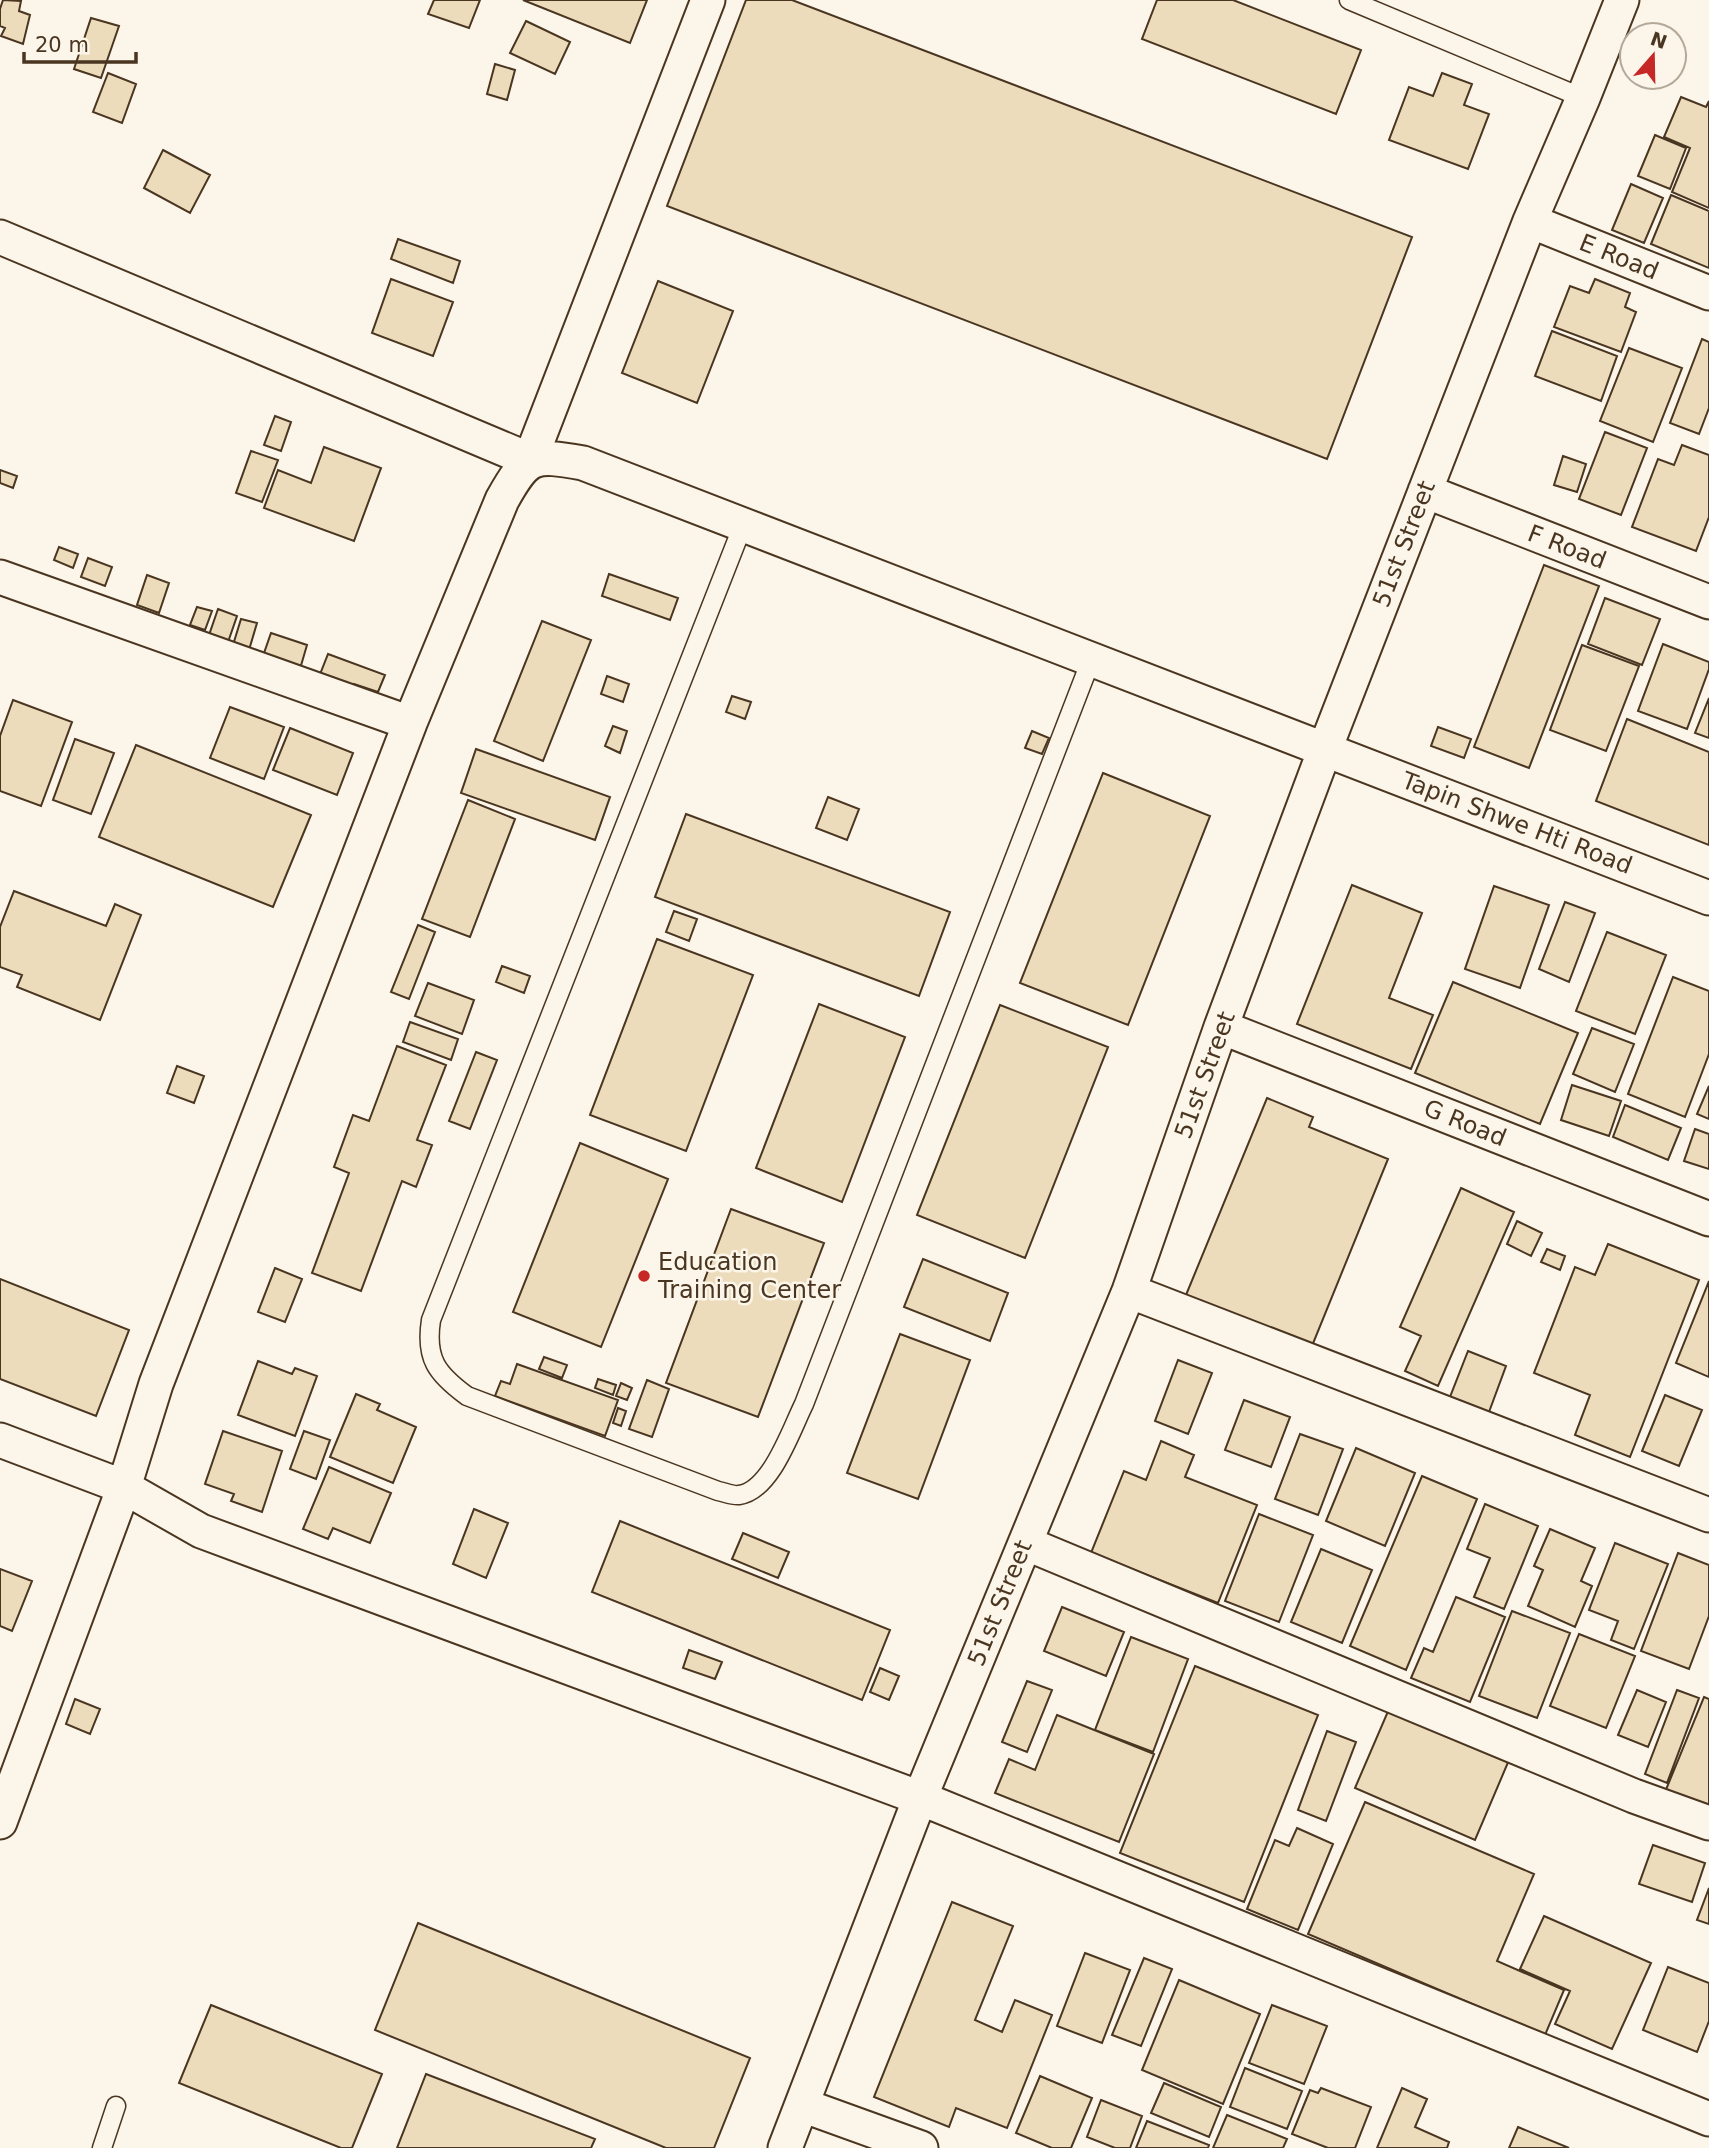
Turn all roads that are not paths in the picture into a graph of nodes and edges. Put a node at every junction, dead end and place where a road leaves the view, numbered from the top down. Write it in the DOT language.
graph roads {
  1 [pos="708,0"];
  2 [pos="1349,0"];
  3 [pos="1622,0"];
  4 [pos="1583,97"];
  5 [pos="1530,221"];
  6 [pos="0,237"];
  7 [pos="1709,293"];
  8 [pos="530,460"];
  9 [pos="1425,491"];
  10 [pos="743,525"];
  11 [pos="0,576"];
  12 [pos="1709,602"];
  13 [pos="1091,660"];
  14 [pos="410,723"];
  15 [pos="1325,749"];
  16 [pos="1709,898"];
  17 [pos="1221,1027"];
  18 [pos="1709,1219"];
  19 [pos="1129,1291"];
  20 [pos="0,1440"];
  21 [pos="124,1487"];
  22 [pos="1709,1515"];
  23 [pos="1025,1543"];
  24 [pos="920,1798"];
  25 [pos="0,1822"];
  26 [pos="1709,1823"];
  27 [pos="802,2105"];
  28 [pos="116,2106"];
  29 [pos="1709,2119"];
  30 [pos="1709,2134"];
  31 [pos="102,2148"];
  32 [pos="785,2148"];
  33 [pos="921,2148"];
  34 [pos="1704,2148"];
  1 -- 8 [label="street"];
  2 -- 4 [label="lane"];
  3 -- 4 [label="street, 51st Street"];
  4 -- 5 [label="street, 51st Street"];
  5 -- 7 [label="street, E Road"];
  5 -- 9 [label="street, 51st Street"];
  6 -- 8 [label="street"];
  8 -- 10 [label="street, Tapin Shwe Hti Road"];
  8 -- 14 [label="street"];
  9 -- 12 [label="street, F Road"];
  9 -- 15 [label="street, 51st Street"];
  10 -- 13 [label="street, Tapin Shwe Hti Road"];
  10 -- 13 [label="lane"];
  11 -- 14 [label="street"];
  13 -- 15 [label="street, Tapin Shwe Hti Road"];
  14 -- 21 [label="street"];
  15 -- 16 [label="street, Tapin Shwe Hti Road"];
  15 -- 17 [label="street, 51st Street"];
  17 -- 18 [label="street, G Road"];
  17 -- 19 [label="street, 51st Street"];
  19 -- 22 [label="street"];
  19 -- 23 [label="street, 51st Street"];
  20 -- 21 [label="street"];
  21 -- 24 [label="street"];
  21 -- 25 [label="street"];
  23 -- 24 [label="street, 51st Street"];
  23 -- 26 [label="street"];
  24 -- 27 [label="street, 51st Street"];
  24 -- 29 [label="street"];
  27 -- 32 [label="street, 51st Street"];
  27 -- 33 [label="street"];
  28 -- 31 [label="lane"];
  30 -- 34 [label="street"];
}
